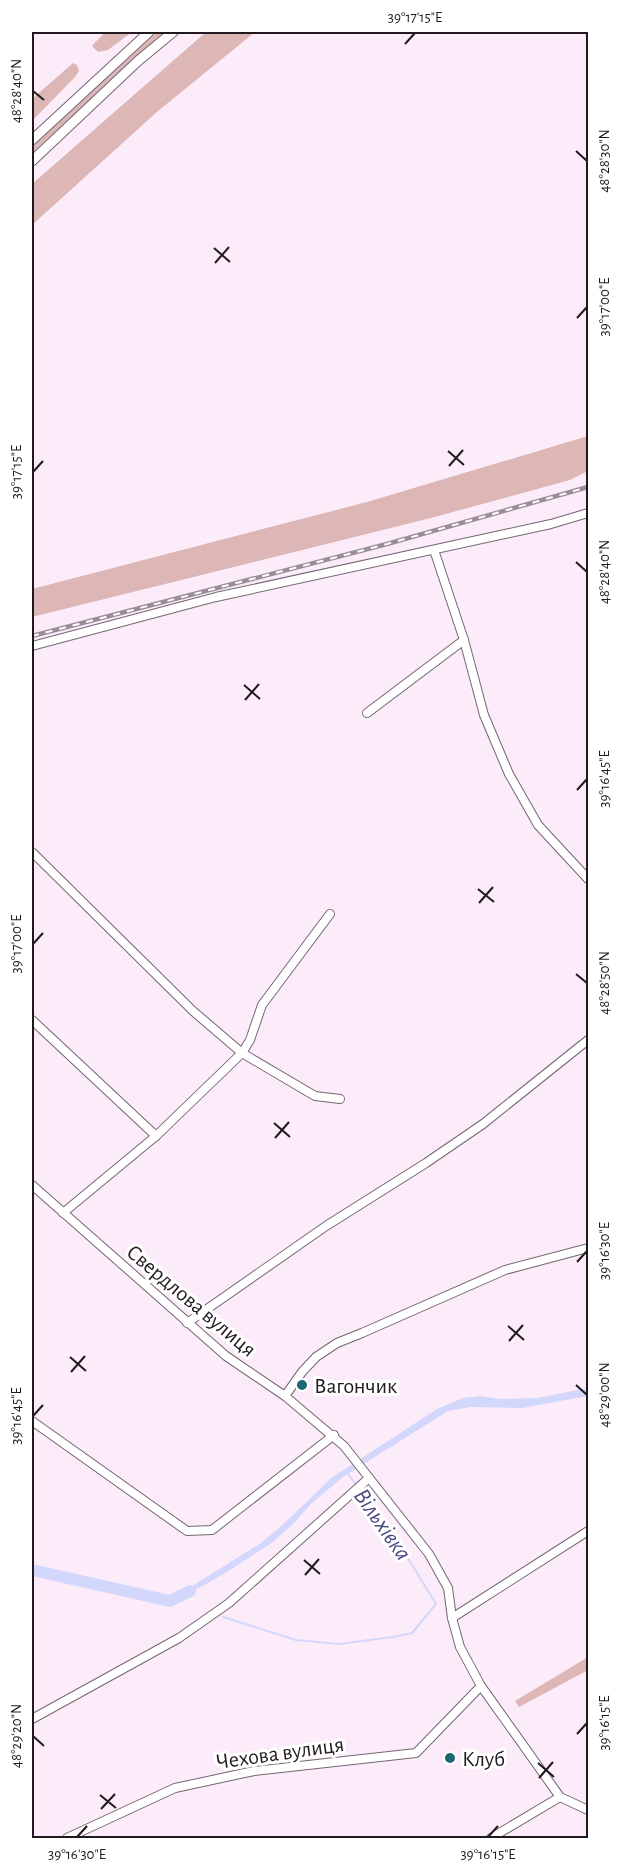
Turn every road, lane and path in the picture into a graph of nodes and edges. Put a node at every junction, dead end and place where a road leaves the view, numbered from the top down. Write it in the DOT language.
graph roads {
  1 [pos="149,32"];
  2 [pos="173,32"];
  3 [pos="32,140"];
  4 [pos="32,161"];
  5 [pos="588,513"];
  6 [pos="434,550"];
  7 [pos="464,640"];
  8 [pos="32,646"];
  9 [pos="367,713"];
  10 [pos="32,852"];
  11 [pos="588,879"];
  12 [pos="330,914"];
  13 [pos="32,1020"];
  14 [pos="588,1040"];
  15 [pos="242,1053"];
  16 [pos="340,1099"];
  17 [pos="156,1136"];
  18 [pos="32,1185"];
  19 [pos="63,1214"];
  20 [pos="588,1248"];
  21 [pos="188,1323"];
  22 [pos="285,1396"];
  23 [pos="32,1421"];
  24 [pos="334,1435"];
  25 [pos="366,1475"];
  26 [pos="588,1531"];
  27 [pos="452,1618"];
  28 [pos="481,1686"];
  29 [pos="32,1719"];
  30 [pos="560,1797"];
  31 [pos="588,1810"];
  32 [pos="68,1839"];
  33 [pos="491,1839"];
  1 -- 3 [label="main road"];
  2 -- 4 [label="main road"];
  5 -- 6 [label="street"];
  6 -- 7 [label="street"];
  6 -- 8 [label="street"];
  7 -- 9 [label="street"];
  7 -- 11 [label="street"];
  10 -- 15 [label="street"];
  12 -- 15 [label="street"];
  13 -- 17 [label="street"];
  14 -- 21 [label="street"];
  15 -- 16 [label="street"];
  15 -- 17 [label="street"];
  17 -- 19 [label="street"];
  18 -- 19 [label="street, Свердлова вулиця"];
  19 -- 21 [label="street, Свердлова вулиця"];
  20 -- 22 [label="street"];
  21 -- 22 [label="street, Свердлова вулиця"];
  22 -- 24 [label="street, Свердлова вулиця"];
  23 -- 24 [label="street"];
  24 -- 25 [label="street, Свердлова вулиця"];
  25 -- 27 [label="street, Свердлова вулиця"];
  25 -- 29 [label="street"];
  26 -- 27 [label="street"];
  27 -- 28 [label="street, Свердлова вулиця"];
  28 -- 30 [label="street, Свердлова вулиця"];
  28 -- 32 [label="street, Чехова вулиця"];
  30 -- 31 [label="street"];
  30 -- 33 [label="street"];
}
